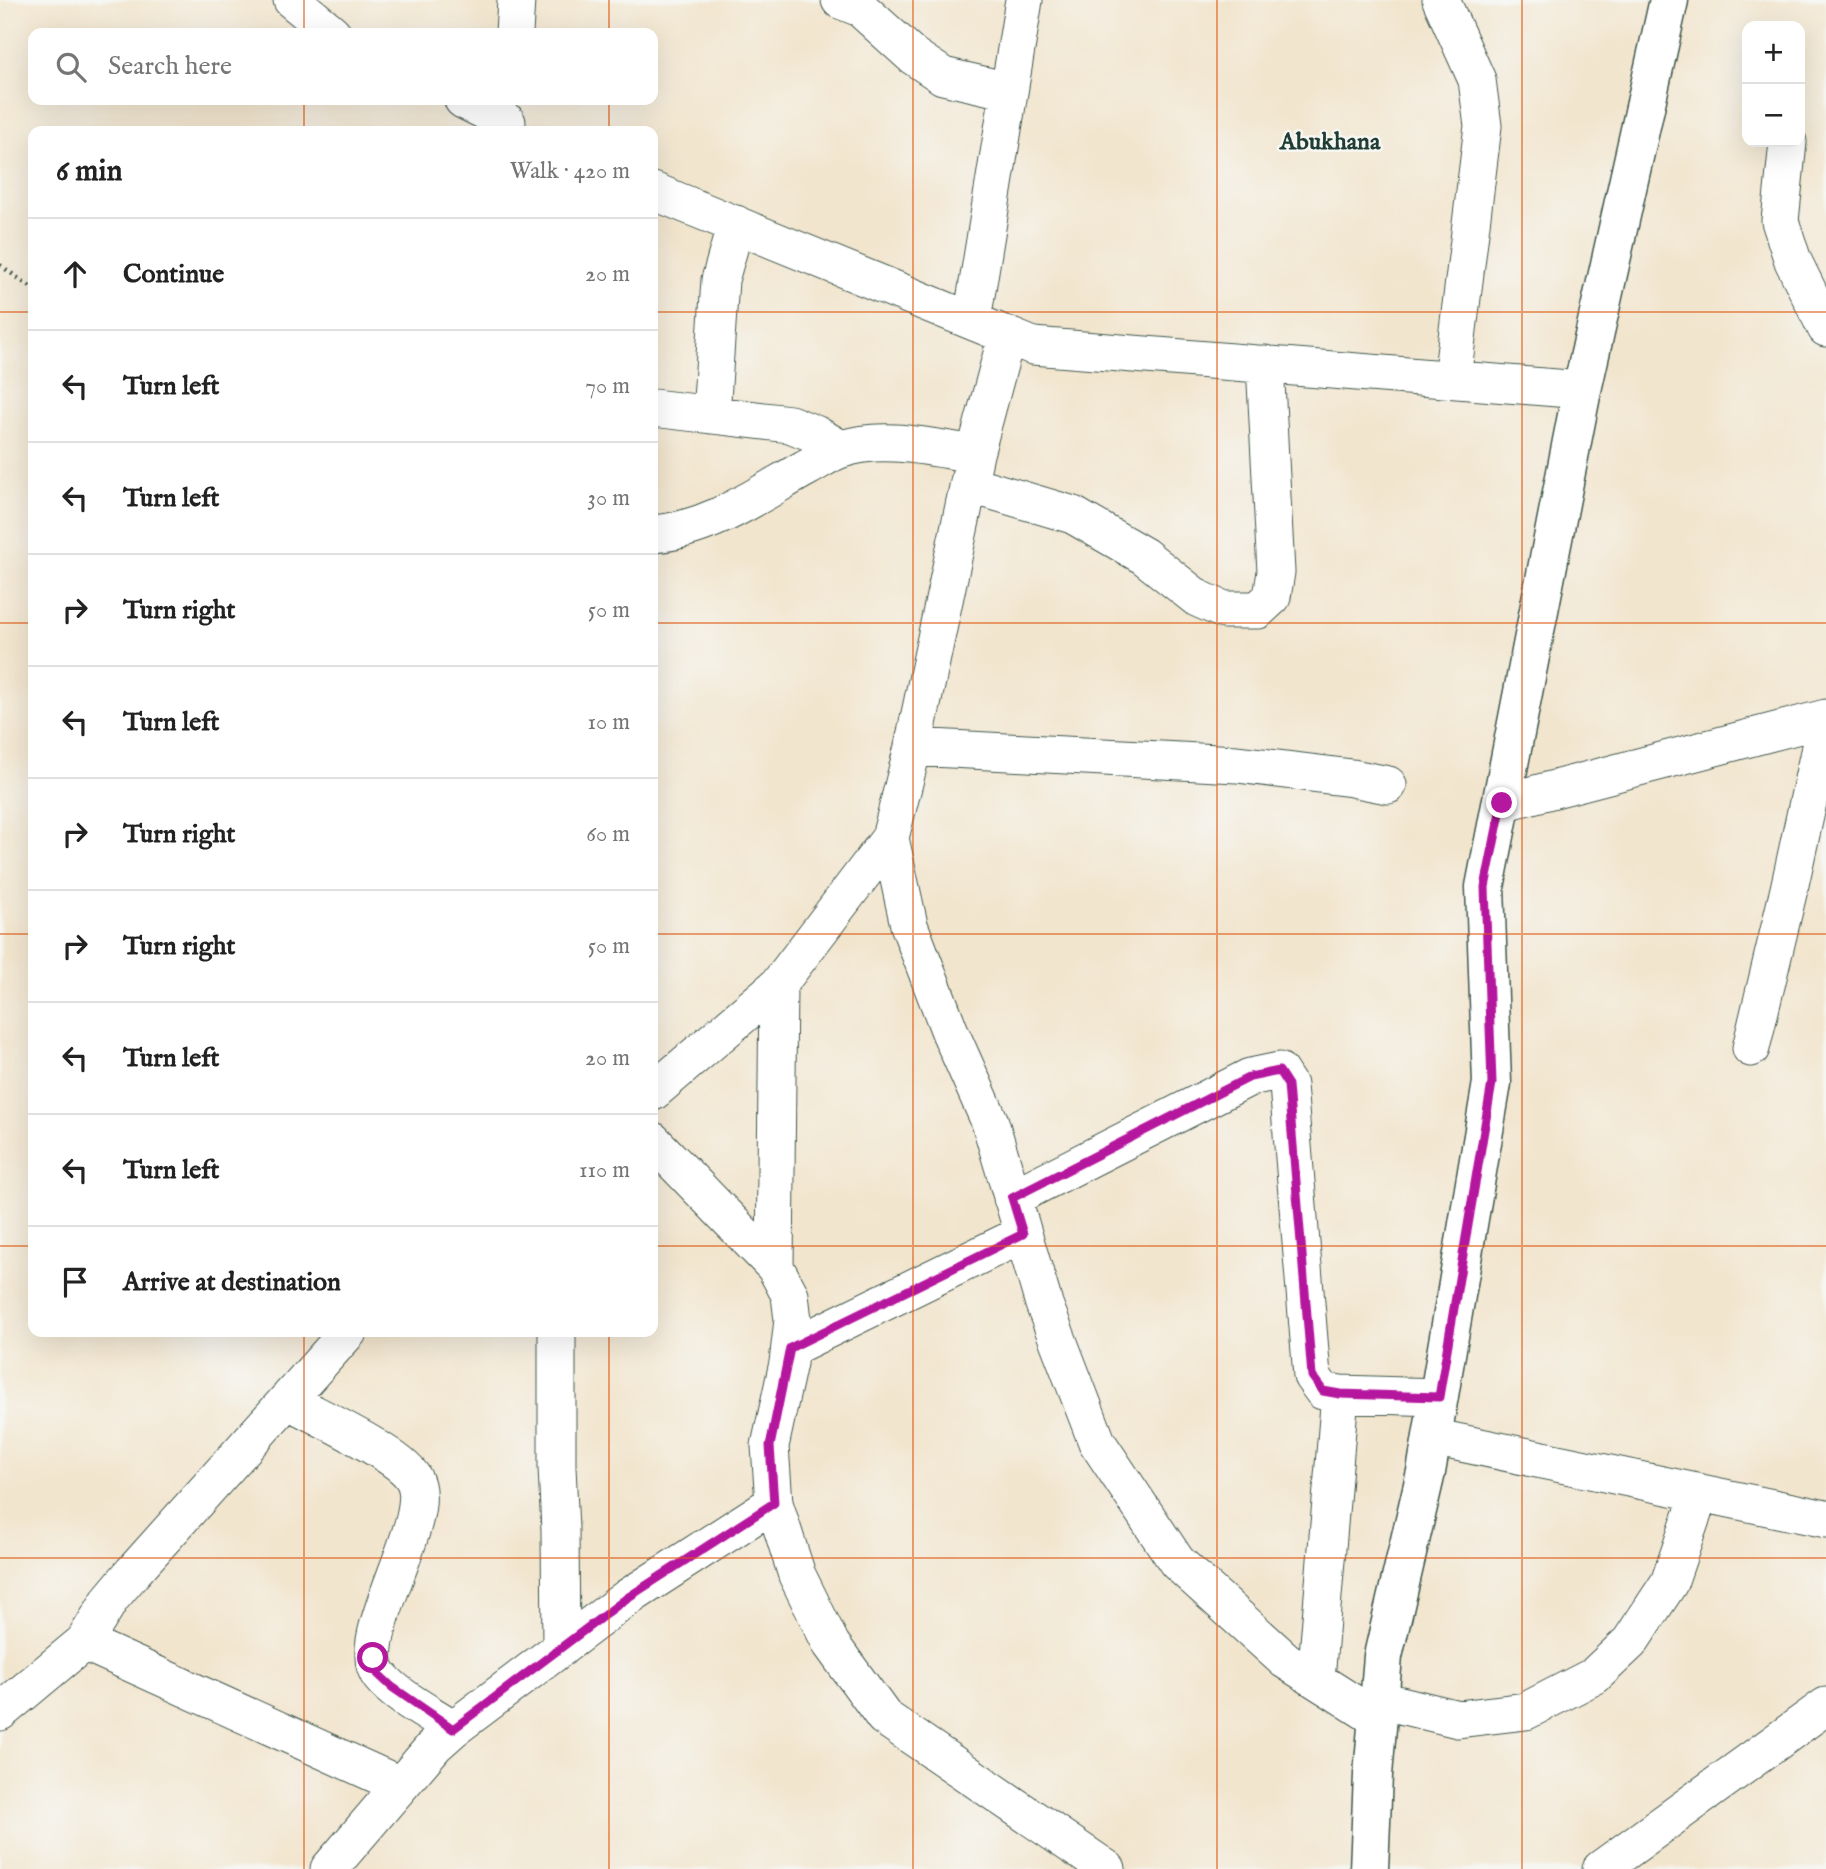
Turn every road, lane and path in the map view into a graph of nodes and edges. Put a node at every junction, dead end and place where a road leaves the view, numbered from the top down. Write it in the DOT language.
graph roads {
  1 [pos="292,0"];
  2 [pos="516,0"];
  3 [pos="840,0"];
  4 [pos="1024,0"];
  5 [pos="1441,0"];
  6 [pos="1669,0"];
  7 [pos="326,28"];
  8 [pos="514,28"];
  9 [pos="1009,91"];
  10 [pos="476,105"];
  11 [pos="508,118"];
  12 [pos="1787,147"];
  13 [pos="658,193"];
  14 [pos="736,224"];
  15 [pos="0,265"];
  16 [pos="28,285"];
  17 [pos="972,320"];
  18 [pos="1826,328"];
  19 [pos="1007,335"];
  20 [pos="1265,364"];
  21 [pos="1452,379"];
  22 [pos="1582,390"];
  23 [pos="658,409"];
  24 [pos="711,415"];
  25 [pos="841,449"];
  26 [pos="972,469"];
  27 [pos="658,533"];
  28 [pos="1826,719"];
  29 [pos="913,747"];
  30 [pos="1388,785"];
  31 [pos="1502,803"];
  32 [pos="890,838"];
  33 [pos="778,985"];
  34 [pos="1751,1048"];
  35 [pos="658,1088"];
  36 [pos="658,1146"];
  37 [pos="1012,1198"];
  38 [pos="1023,1234"];
  39 [pos="775,1268"];
  40 [pos="344,1337"];
  41 [pos="556,1337"];
  42 [pos="790,1348"];
  43 [pos="1340,1394"];
  44 [pos="1439,1397"];
  45 [pos="287,1400"];
  46 [pos="1432,1437"];
  47 [pos="1700,1493"];
  48 [pos="774,1503"];
  49 [pos="1826,1520"];
  50 [pos="84,1642"];
  51 [pos="561,1648"];
  52 [pos="1316,1679"];
  53 [pos="1826,1706"];
  54 [pos="1379,1710"];
  55 [pos="0,1712"];
  56 [pos="453,1729"];
  57 [pos="400,1785"];
  58 [pos="329,1869"];
  59 [pos="1107,1869"];
  60 [pos="1369,1869"];
  61 [pos="1601,1869"];
  1 -- 7 [label="street"];
  2 -- 8 [label="street"];
  3 -- 9 [label="street"];
  4 -- 9 [label="street"];
  5 -- 21 [label="street"];
  6 -- 22 [label="street"];
  9 -- 17 [label="street"];
  10 -- 11 [label="street"];
  12 -- 18 [label="street"];
  13 -- 14 [label="street"];
  14 -- 17 [label="street"];
  14 -- 24 [label="street"];
  15 -- 16 [label="path"];
  17 -- 19 [label="street"];
  19 -- 20 [label="street"];
  19 -- 26 [label="street"];
  20 -- 21 [label="street"];
  20 -- 26 [label="street"];
  21 -- 22 [label="street"];
  22 -- 31 [label="street"];
  23 -- 24 [label="street"];
  24 -- 25 [label="street"];
  25 -- 26 [label="street"];
  25 -- 27 [label="street"];
  26 -- 29 [label="street"];
  28 -- 31 [label="street"];
  28 -- 34 [label="street"];
  29 -- 30 [label="street"];
  29 -- 32 [label="street"];
  31 -- 44 [label="street"];
  32 -- 33 [label="street"];
  32 -- 37 [label="street"];
  33 -- 35 [label="street"];
  33 -- 39 [label="street"];
  36 -- 39 [label="street"];
  37 -- 38 [label="street"];
  37 -- 43 [label="street"];
  38 -- 42 [label="street"];
  38 -- 52 [label="street"];
  39 -- 42 [label="street"];
  40 -- 45 [label="street"];
  41 -- 51 [label="street"];
  42 -- 48 [label="street"];
  43 -- 44 [label="street"];
  43 -- 52 [label="street"];
  44 -- 46 [label="street"];
  45 -- 50 [label="street"];
  45 -- 56 [label="street"];
  46 -- 47 [label="street"];
  46 -- 54 [label="street"];
  47 -- 49 [label="street"];
  47 -- 54 [label="street"];
  48 -- 51 [label="street"];
  48 -- 59 [label="street"];
  50 -- 55 [label="street"];
  50 -- 57 [label="street"];
  51 -- 56 [label="street"];
  52 -- 54 [label="street"];
  53 -- 61 [label="street"];
  54 -- 60 [label="street"];
  56 -- 57 [label="street"];
  57 -- 58 [label="street"];
}
